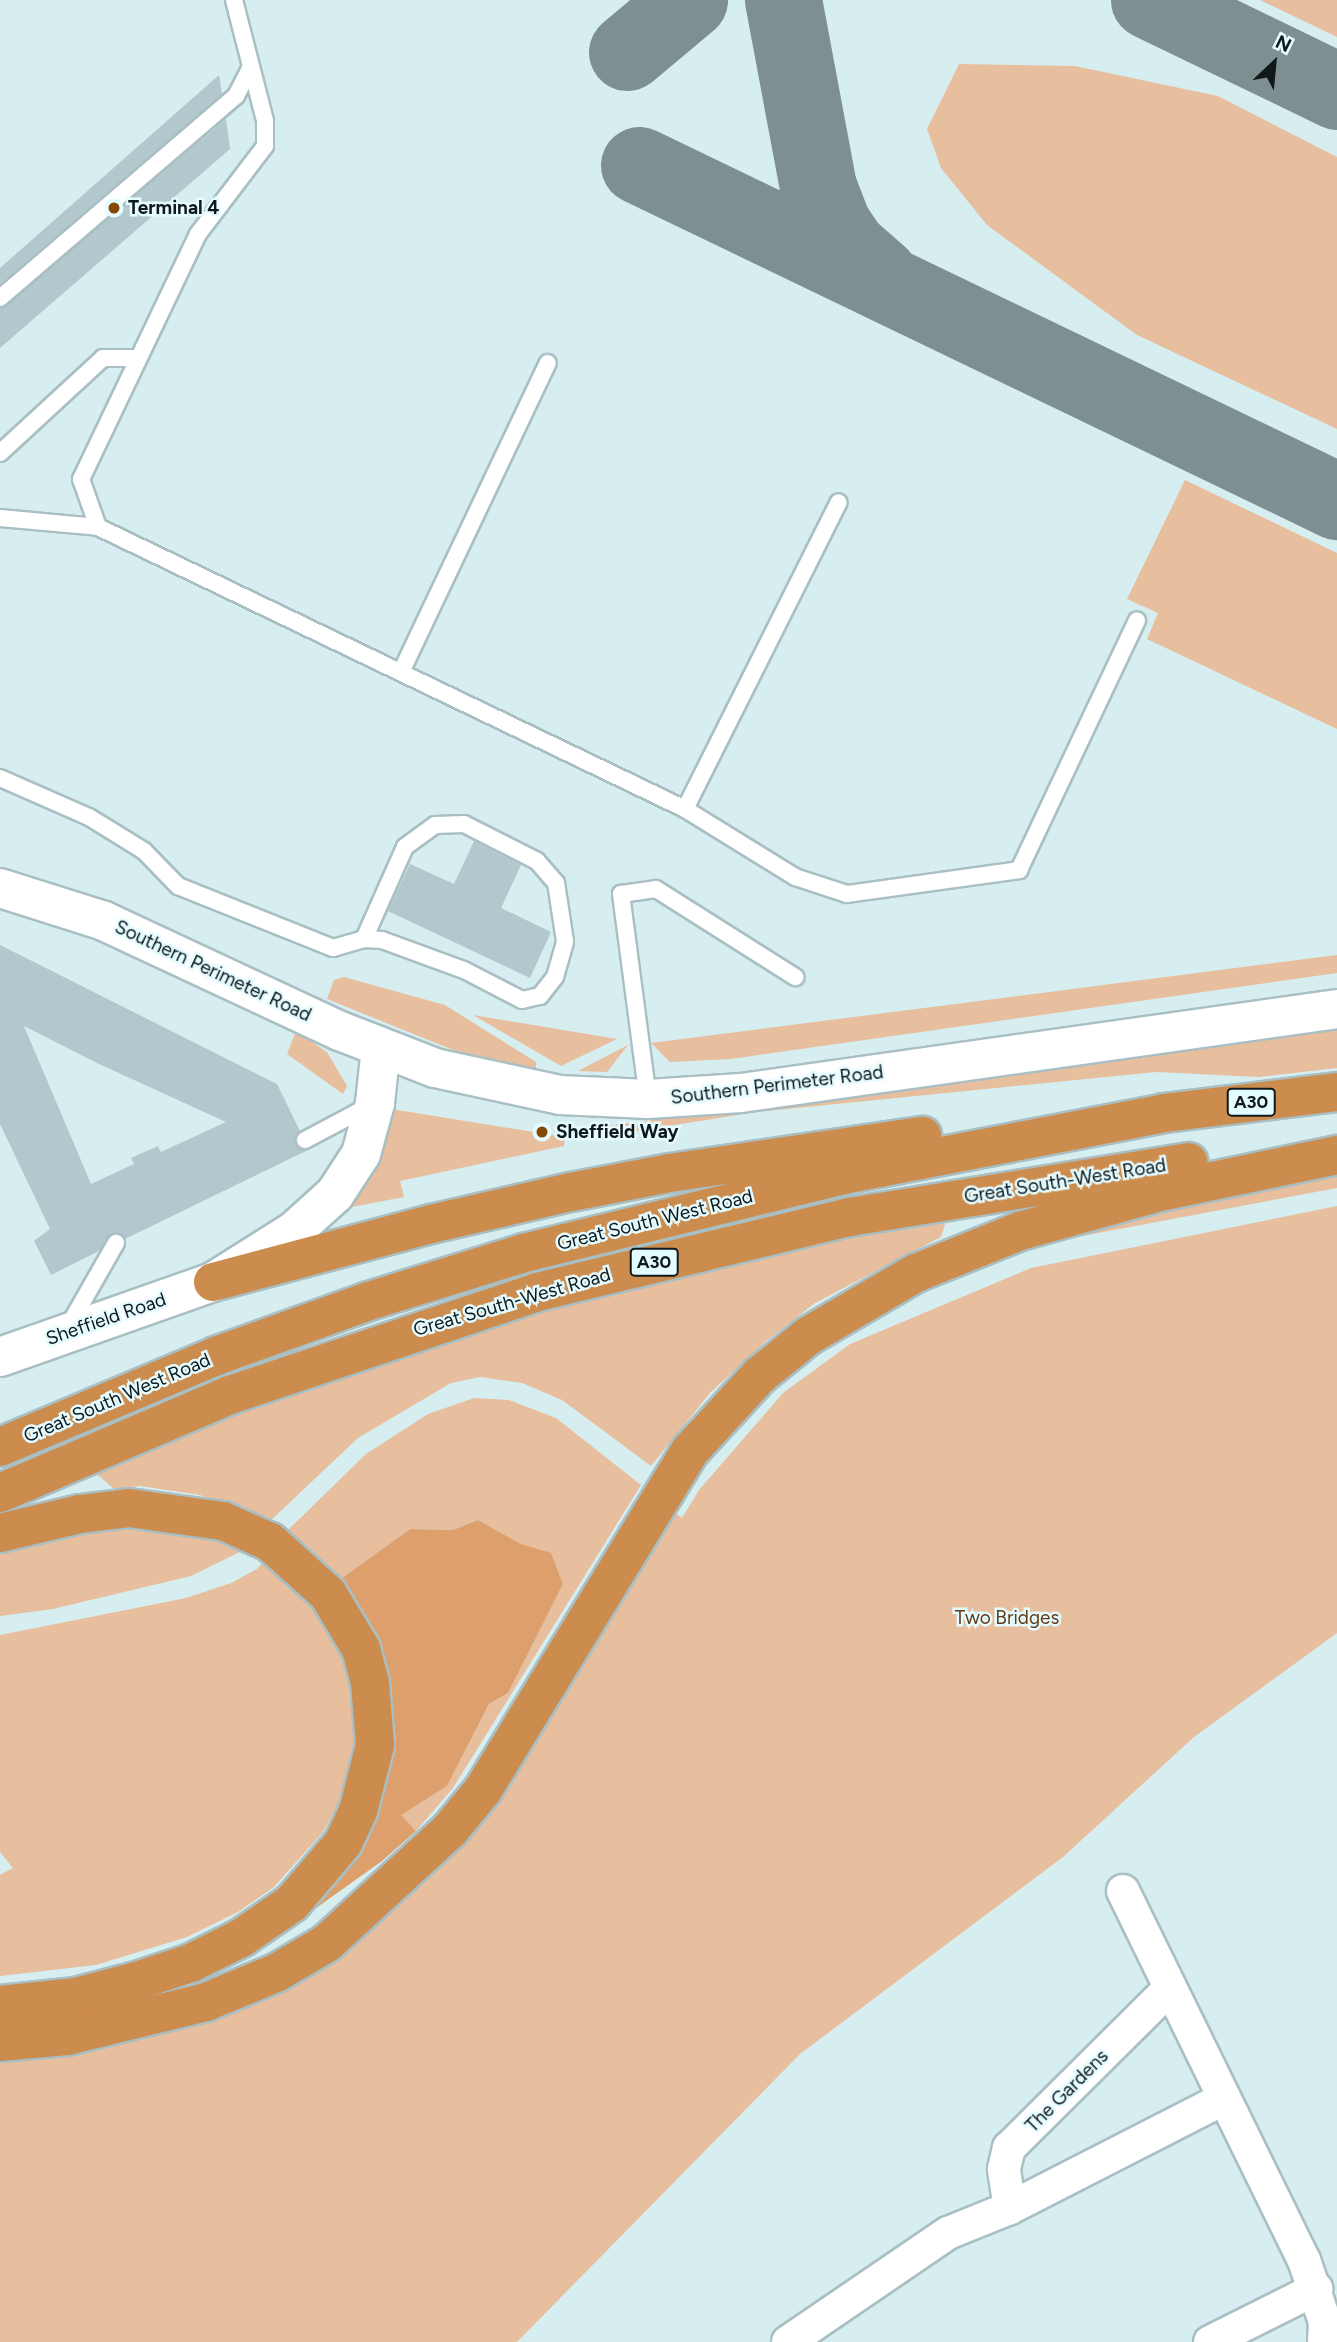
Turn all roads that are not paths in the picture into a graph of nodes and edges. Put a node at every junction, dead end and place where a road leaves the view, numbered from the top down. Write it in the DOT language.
graph roads {
  1 [pos="234,0"];
  2 [pos="250,68"];
  3 [pos="0,298"];
  4 [pos="138,358"];
  5 [pos="548,363"];
  6 [pos="0,453"];
  7 [pos="839,502"];
  8 [pos="0,518"];
  9 [pos="98,527"];
  10 [pos="1137,620"];
  11 [pos="401,672"];
  12 [pos="0,778"];
  13 [pos="685,809"];
  14 [pos="0,888"];
  15 [pos="364,939"];
  16 [pos="795,977"];
  17 [pos="1337,1009"];
  18 [pos="381,1048"];
  19 [pos="1337,1092"];
  20 [pos="648,1099"];
  21 [pos="375,1103"];
  22 [pos="1164,1113"];
  23 [pos="305,1140"];
  24 [pos="1337,1141"];
  25 [pos="1337,1155"];
  26 [pos="116,1243"];
  27 [pos="213,1282"];
  28 [pos="66,1332"];
  29 [pos="0,1357"];
  30 [pos="0,1447"];
  31 [pos="0,1493"];
  32 [pos="0,1533"];
  33 [pos="1122,1892"];
  34 [pos="1168,1990"];
  35 [pos="0,2005"];
  36 [pos="0,2042"];
  37 [pos="1221,2100"];
  38 [pos="1010,2208"];
  39 [pos="1316,2289"];
  40 [pos="788,2342"];
  41 [pos="1210,2342"];
  42 [pos="1324,2342"];
  1 -- 2 [label="lane"];
  2 -- 3 [label="lane"];
  2 -- 4 [label="lane"];
  4 -- 6 [label="lane"];
  4 -- 9 [label="lane"];
  5 -- 11 [label="lane"];
  7 -- 13 [label="lane"];
  8 -- 9 [label="lane"];
  9 -- 11 [label="lane"];
  10 -- 13 [label="lane"];
  11 -- 13 [label="lane"];
  12 -- 15 [label="lane"];
  14 -- 18 [label="street, Southern Perimeter Road"];
  15 -- 15 [label="lane"];
  16 -- 20 [label="lane"];
  17 -- 20 [label="street, Southern Perimeter Road"];
  18 -- 20 [label="street, Southern Perimeter Road"];
  18 -- 21 [label="street"];
  19 -- 22 [label="highway, Great South West Road / A30"];
  21 -- 23 [label="lane"];
  21 -- 27 [label="street"];
  22 -- 27 [label="highway"];
  22 -- 30 [label="highway, Great South West Road / A30"];
  24 -- 31 [label="highway, Great South-West Road / A30"];
  25 -- 36 [label="highway"];
  26 -- 28 [label="lane"];
  27 -- 28 [label="street, Sheffield Road"];
  28 -- 29 [label="street, Sheffield Road"];
  32 -- 35 [label="highway"];
  33 -- 34 [label="street"];
  34 -- 37 [label="street"];
  34 -- 38 [label="street, The Gardens"];
  37 -- 38 [label="street"];
  37 -- 39 [label="street"];
  38 -- 40 [label="street"];
  39 -- 41 [label="street"];
  39 -- 42 [label="street"];
}
